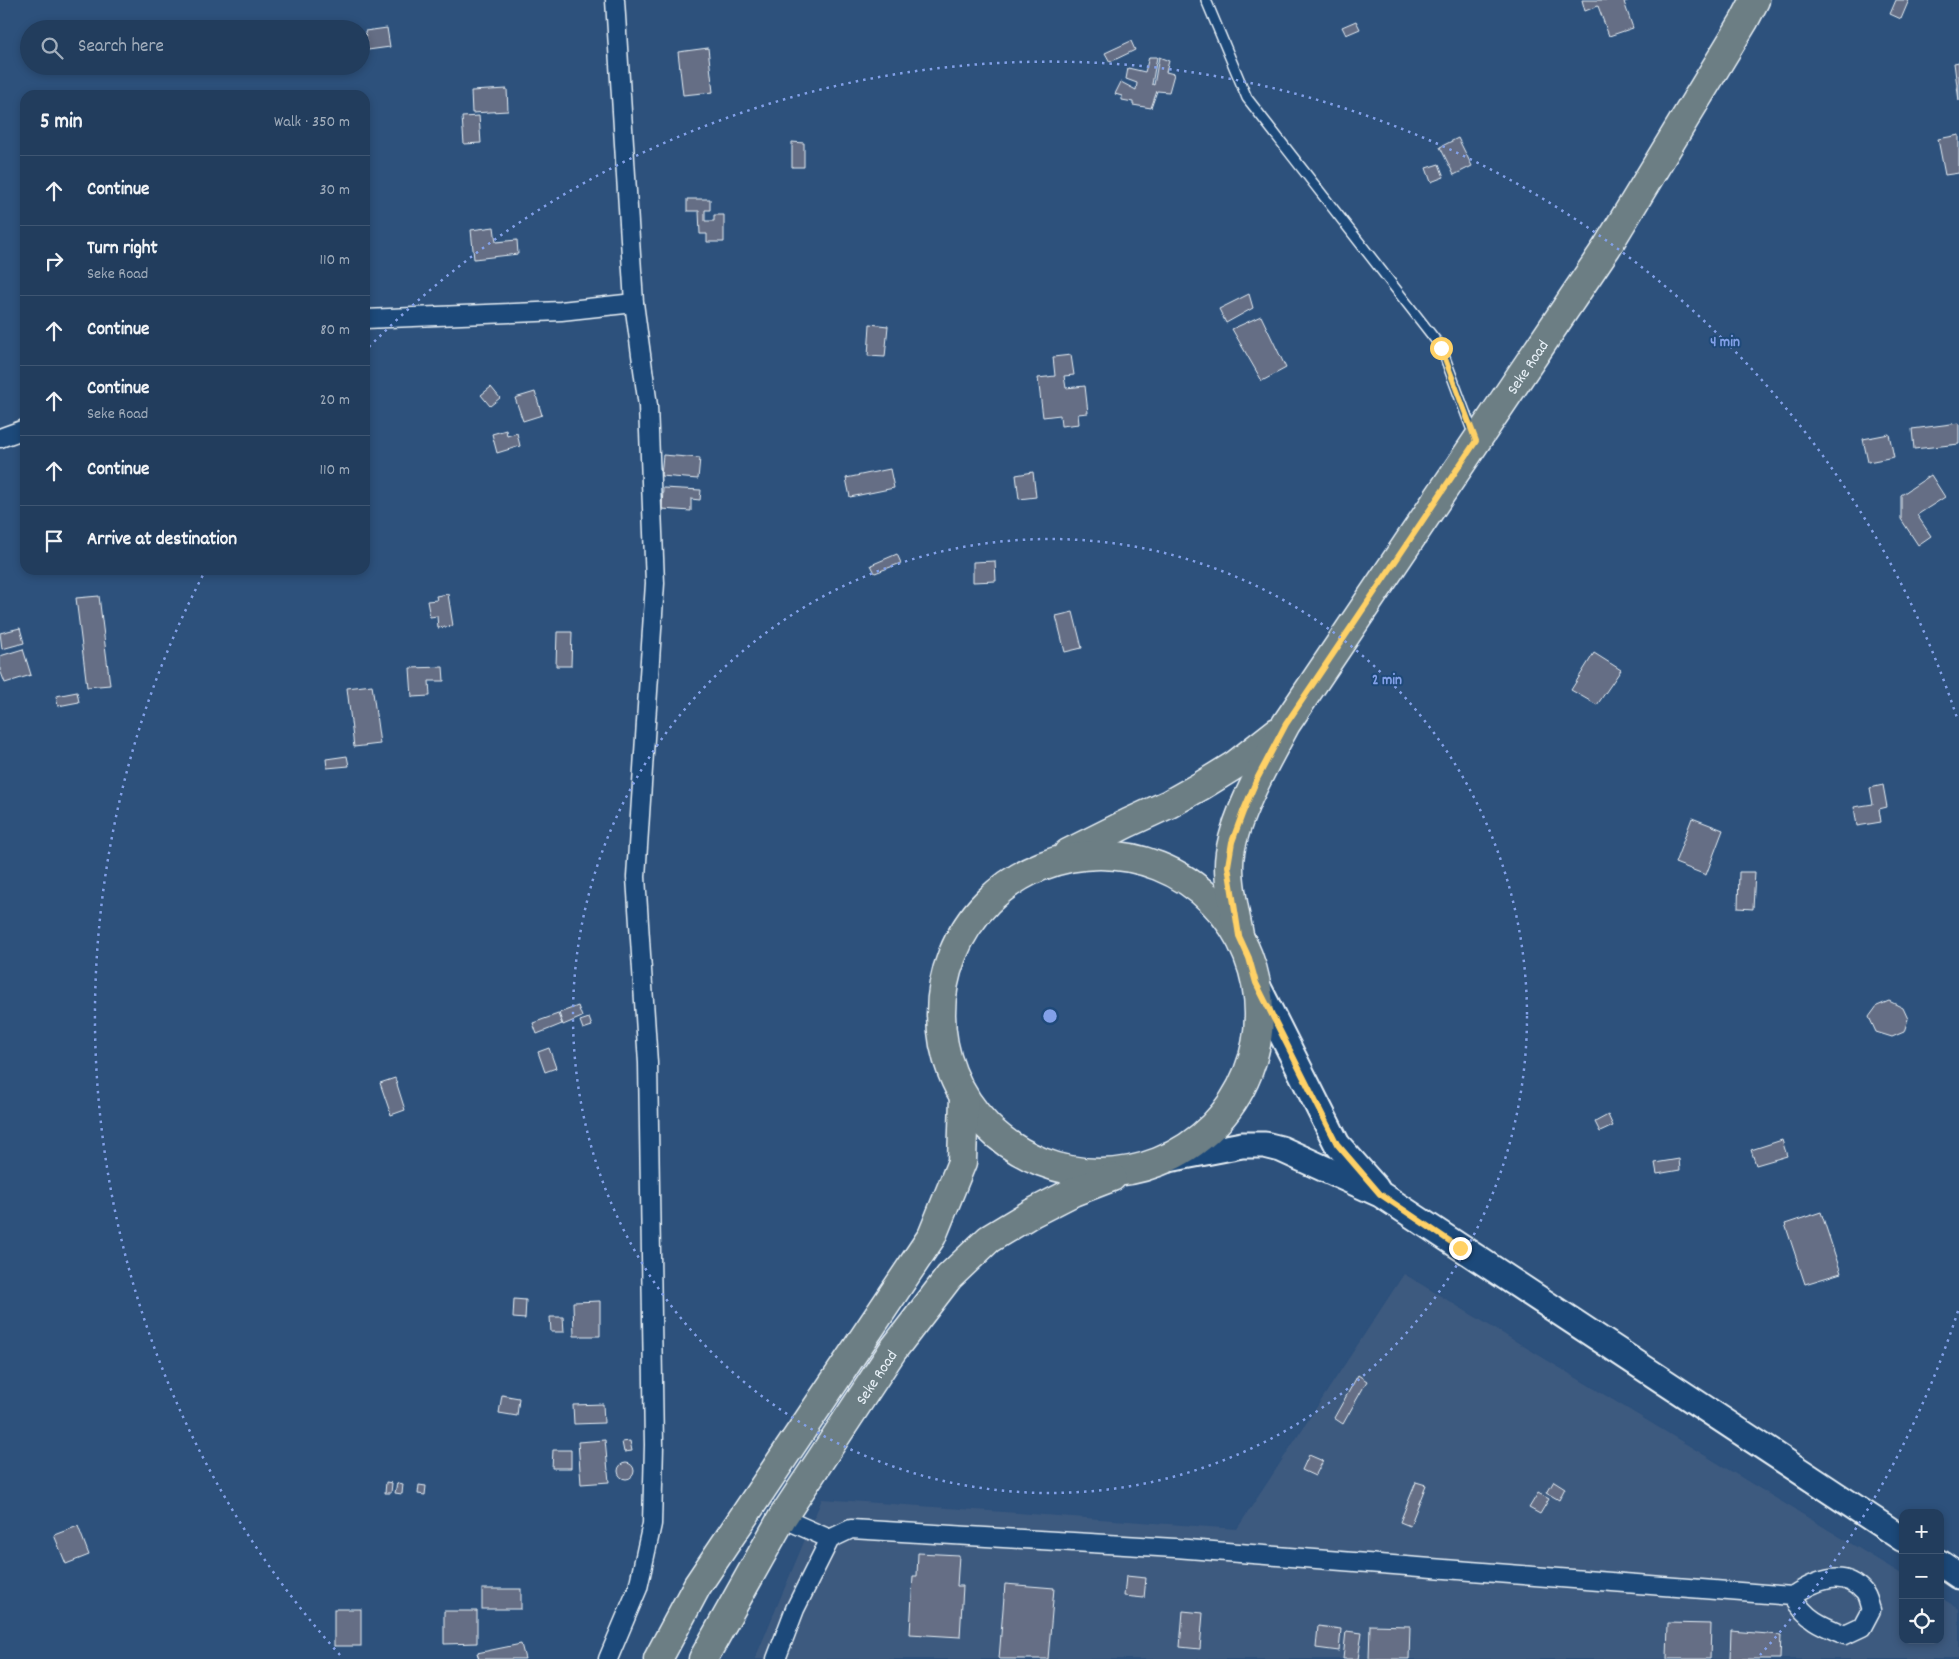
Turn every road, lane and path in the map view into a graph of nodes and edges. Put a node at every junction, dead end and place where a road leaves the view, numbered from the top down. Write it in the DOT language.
graph roads {
  1 [pos="615,0"];
  2 [pos="1206,0"];
  3 [pos="1755,0"];
  4 [pos="634,303"];
  5 [pos="370,319"];
  6 [pos="20,431"];
  7 [pos="0,438"];
  8 [pos="1476,441"];
  9 [pos="1286,724"];
  10 [pos="1052,861"];
  11 [pos="1239,936"];
  12 [pos="1256,983"];
  13 [pos="964,1097"];
  14 [pos="1170,1158"];
  15 [pos="1125,1172"];
  16 [pos="1380,1194"];
  17 [pos="782,1518"];
  18 [pos="1899,1536"];
  19 [pos="830,1539"];
  20 [pos="1944,1567"];
  21 [pos="1959,1576"];
  22 [pos="1792,1596"];
  23 [pos="608,1659"];
  24 [pos="658,1659"];
  25 [pos="703,1659"];
  26 [pos="776,1659"];
  1 -- 4 [label="street"];
  2 -- 8 [label="lane"];
  3 -- 8 [label="main road, Seke Road"];
  4 -- 5 [label="street"];
  4 -- 23 [label="street"];
  6 -- 7 [label="street"];
  8 -- 9 [label="main road, Seke Road"];
  9 -- 10 [label="main road"];
  9 -- 11 [label="main road"];
  10 -- 11 [label="main road, Seke Road"];
  10 -- 13 [label="main road, Seke Road"];
  11 -- 12 [label="main road, Seke Road"];
  12 -- 14 [label="main road, Seke Road"];
  12 -- 16 [label="street"];
  13 -- 15 [label="main road, Seke Road"];
  13 -- 24 [label="main road, Seke Road"];
  14 -- 15 [label="main road, Seke Road"];
  14 -- 16 [label="street"];
  15 -- 17 [label="main road, Seke Road"];
  16 -- 18 [label="street"];
  17 -- 19 [label="street"];
  17 -- 25 [label="main road, Seke Road"];
  19 -- 22 [label="street"];
  19 -- 26 [label="street"];
  20 -- 21 [label="street"];
}
